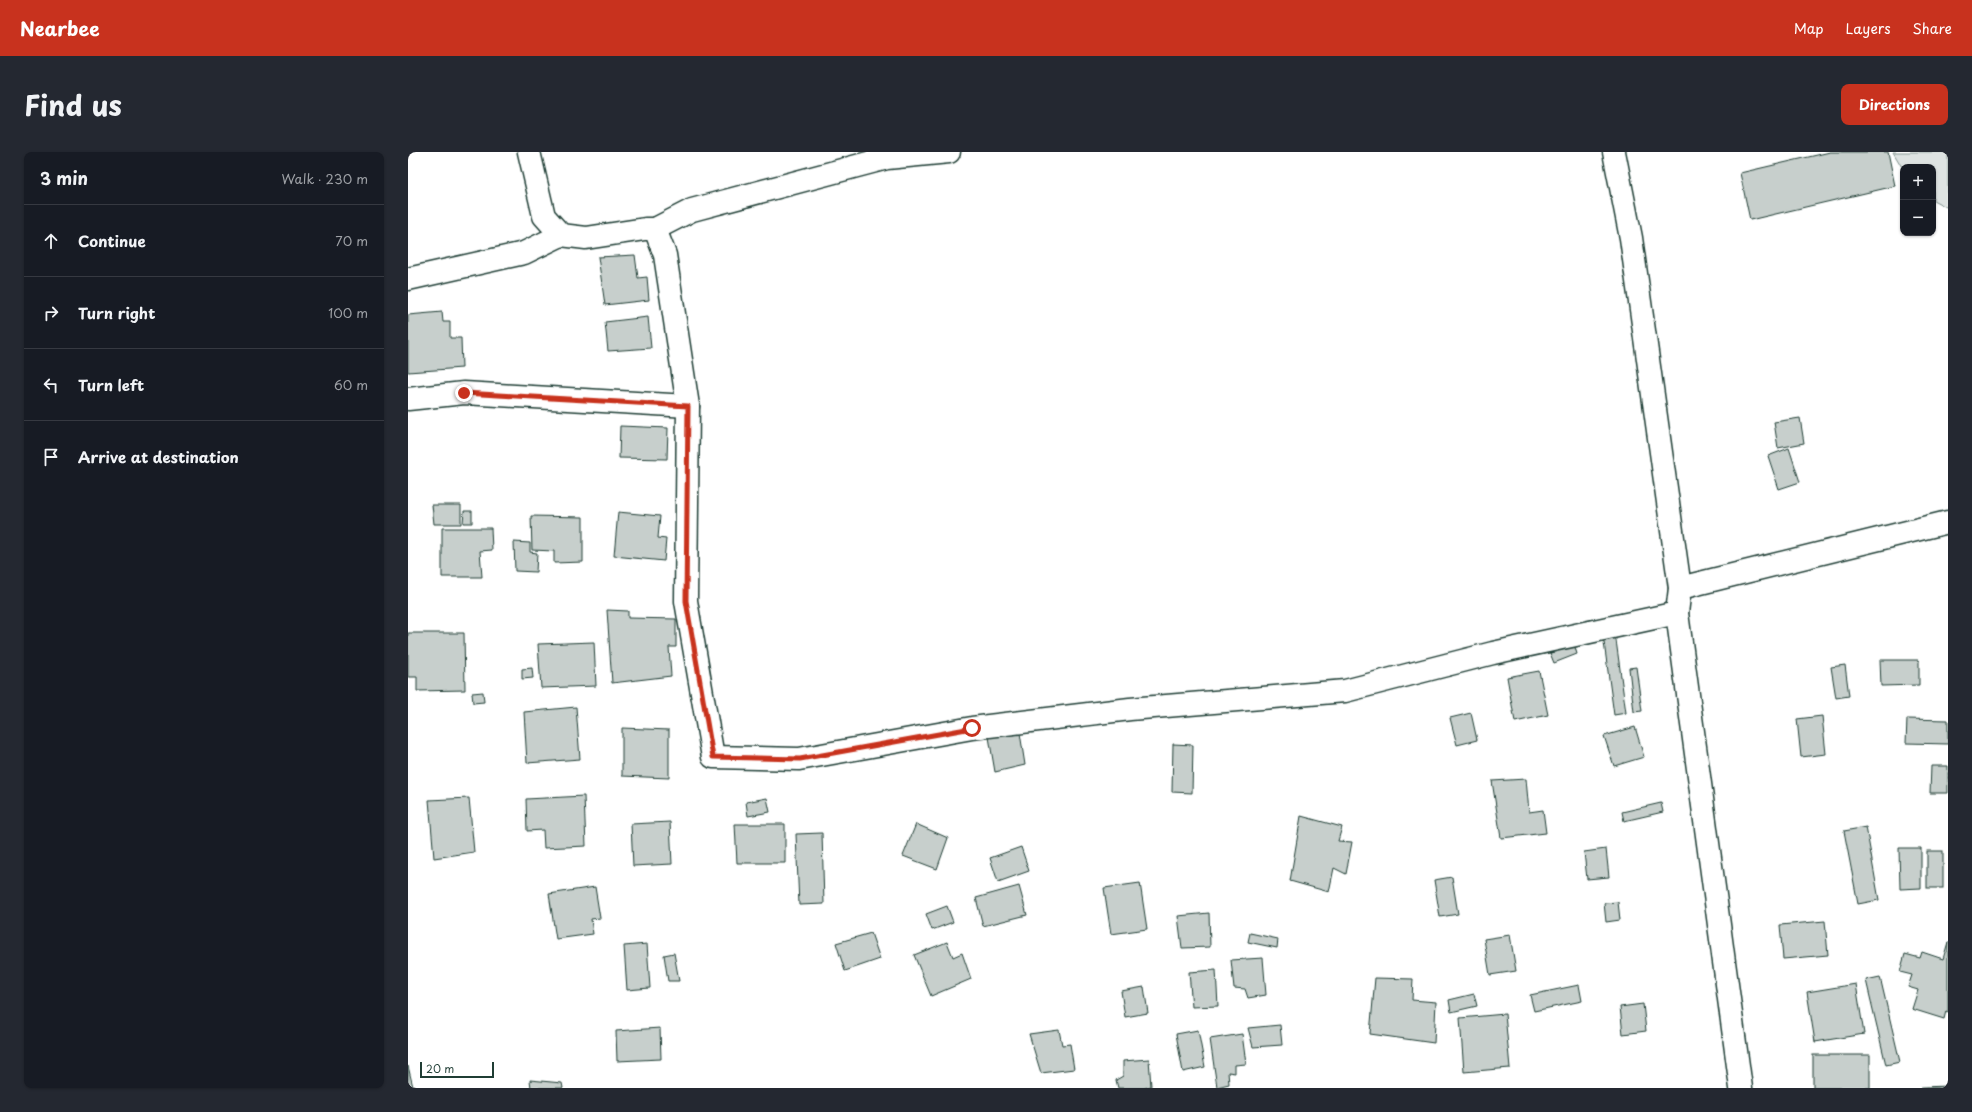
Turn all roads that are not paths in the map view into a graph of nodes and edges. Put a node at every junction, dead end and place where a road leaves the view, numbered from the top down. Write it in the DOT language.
graph roads {
  1 [pos="529,152"];
  2 [pos="949,152"];
  3 [pos="1614,152"];
  4 [pos="655,229"];
  5 [pos="561,235"];
  6 [pos="408,279"];
  7 [pos="408,399"];
  8 [pos="688,406"];
  9 [pos="1948,522"];
  10 [pos="1680,588"];
  11 [pos="1677,614"];
  12 [pos="1741,1088"];
  1 -- 5 [label="street"];
  2 -- 4 [label="street"];
  3 -- 10 [label="street"];
  4 -- 5 [label="street"];
  4 -- 8 [label="street"];
  5 -- 6 [label="street"];
  7 -- 8 [label="street"];
  8 -- 11 [label="street"];
  9 -- 10 [label="street"];
  10 -- 11 [label="street"];
  11 -- 12 [label="street"];
}
